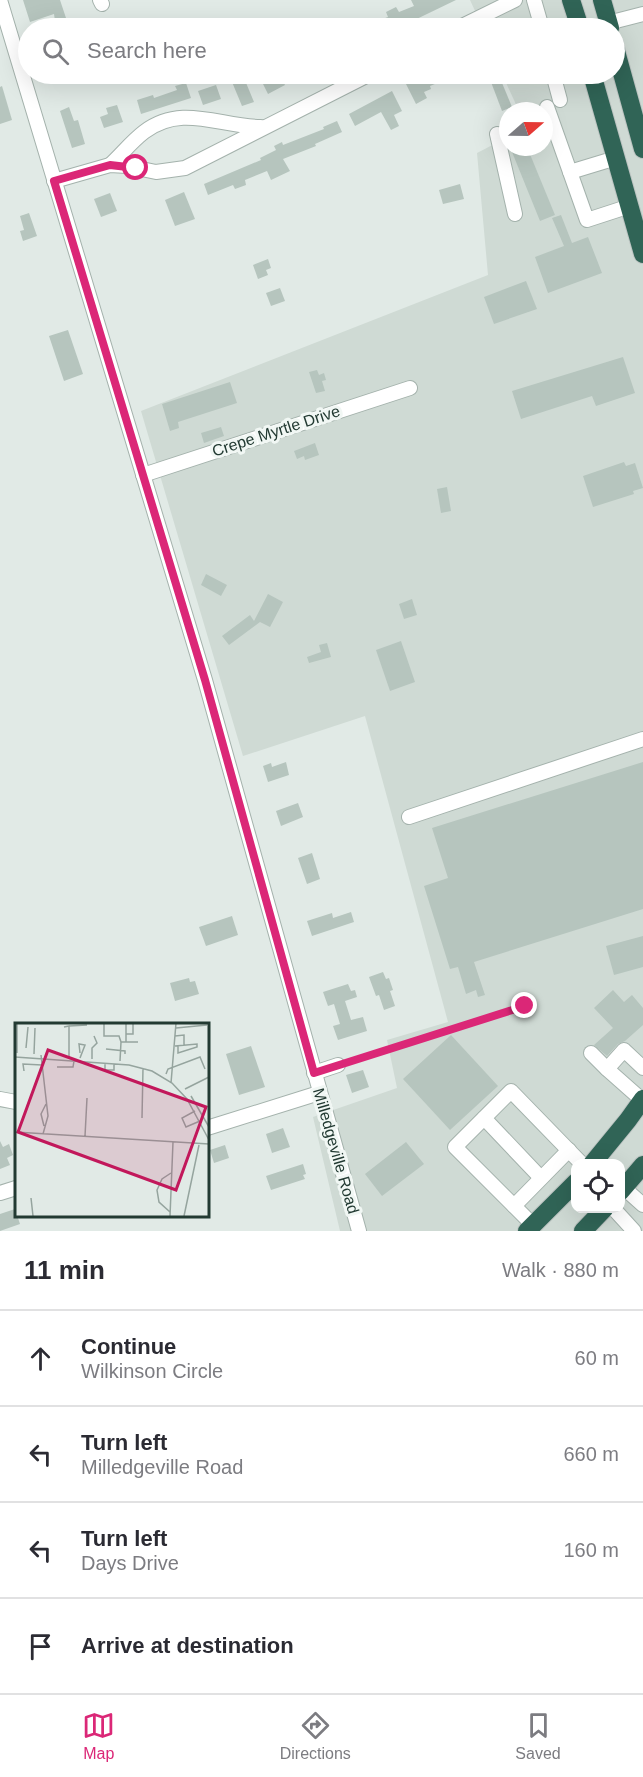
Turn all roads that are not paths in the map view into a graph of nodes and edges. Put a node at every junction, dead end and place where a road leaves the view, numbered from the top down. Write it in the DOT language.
graph roads {
  1 [pos="0,0"];
  2 [pos="515,0"];
  3 [pos="534,0"];
  4 [pos="571,0"];
  5 [pos="602,0"];
  6 [pos="643,14"];
  7 [pos="478,18"];
  8 [pos="539,18"];
  9 [pos="577,18"];
  10 [pos="607,18"];
  11 [pos="625,20"];
  12 [pos="18,60"];
  13 [pos="625,82"];
  14 [pos="25,84"];
  15 [pos="350,84"];
  16 [pos="556,84"];
  17 [pos="595,84"];
  18 [pos="560,100"];
  19 [pos="553,124"];
  20 [pos="264,127"];
  21 [pos="497,134"];
  22 [pos="643,149"];
  23 [pos="616,158"];
  24 [pos="110,165"];
  25 [pos="570,172"];
  26 [pos="54,181"];
  27 [pos="630,206"];
  28 [pos="515,214"];
  29 [pos="643,254"];
  30 [pos="410,388"];
  31 [pos="143,475"];
  32 [pos="643,739"];
  33 [pos="409,817"];
  34 [pos="591,1053"];
  35 [pos="338,1065"];
  36 [pos="640,1066"];
  37 [pos="607,1069"];
  38 [pos="314,1073"];
  39 [pos="621,1083"];
  40 [pos="320,1093"];
  41 [pos="0,1099"];
  42 [pos="642,1100"];
  43 [pos="15,1102"];
  44 [pos="484,1118"];
  45 [pos="208,1128"];
  46 [pos="569,1150"];
  47 [pos="577,1159"];
  48 [pos="596,1159"];
  49 [pos="643,1165"];
  50 [pos="541,1179"];
  51 [pos="625,1186"];
  52 [pos="571,1187"];
  53 [pos="15,1188"];
  54 [pos="625,1192"];
  55 [pos="0,1193"];
  56 [pos="643,1205"];
  57 [pos="514,1206"];
  58 [pos="601,1213"];
  59 [pos="617,1213"];
  60 [pos="530,1228"];
  61 [pos="359,1231"];
  62 [pos="583,1231"];
  63 [pos="633,1231"];
  1 -- 12 [label="street, Milledgeville Road"];
  2 -- 7 [label="street"];
  3 -- 8 [label="street"];
  4 -- 9 [label="highway"];
  5 -- 10 [label="highway"];
  6 -- 11 [label="street"];
  13 -- 22 [label="highway"];
  14 -- 26 [label="street, Milledgeville Road"];
  15 -- 20 [label="street"];
  16 -- 18 [label="street"];
  17 -- 23 [label="highway"];
  19 -- 25 [label="street"];
  20 -- 24 [label="street"];
  20 -- 24 [label="street"];
  21 -- 28 [label="street"];
  23 -- 25 [label="street"];
  23 -- 27 [label="highway"];
  24 -- 26 [label="street"];
  25 -- 27 [label="street"];
  26 -- 31 [label="street, Milledgeville Road"];
  27 -- 29 [label="highway"];
  30 -- 31 [label="street, Crepe Myrtle Drive"];
  31 -- 38 [label="street, Milledgeville Road"];
  32 -- 33 [label="street"];
  34 -- 37 [label="street"];
  35 -- 38 [label="street"];
  36 -- 37 [label="street"];
  36 -- 39 [label="street"];
  37 -- 39 [label="street"];
  38 -- 40 [label="street, Milledgeville Road"];
  39 -- 42 [label="street"];
  40 -- 45 [label="street"];
  40 -- 61 [label="street, Milledgeville Road"];
  41 -- 43 [label="street"];
  42 -- 48 [label="highway"];
  44 -- 46 [label="street"];
  44 -- 50 [label="street"];
  44 -- 57 [label="street"];
  46 -- 47 [label="street"];
  46 -- 50 [label="street"];
  49 -- 51 [label="highway"];
  50 -- 57 [label="street"];
  52 -- 60 [label="highway"];
  53 -- 55 [label="street"];
  54 -- 56 [label="street"];
  57 -- 60 [label="street"];
  58 -- 62 [label="highway"];
  59 -- 63 [label="street"];
}
